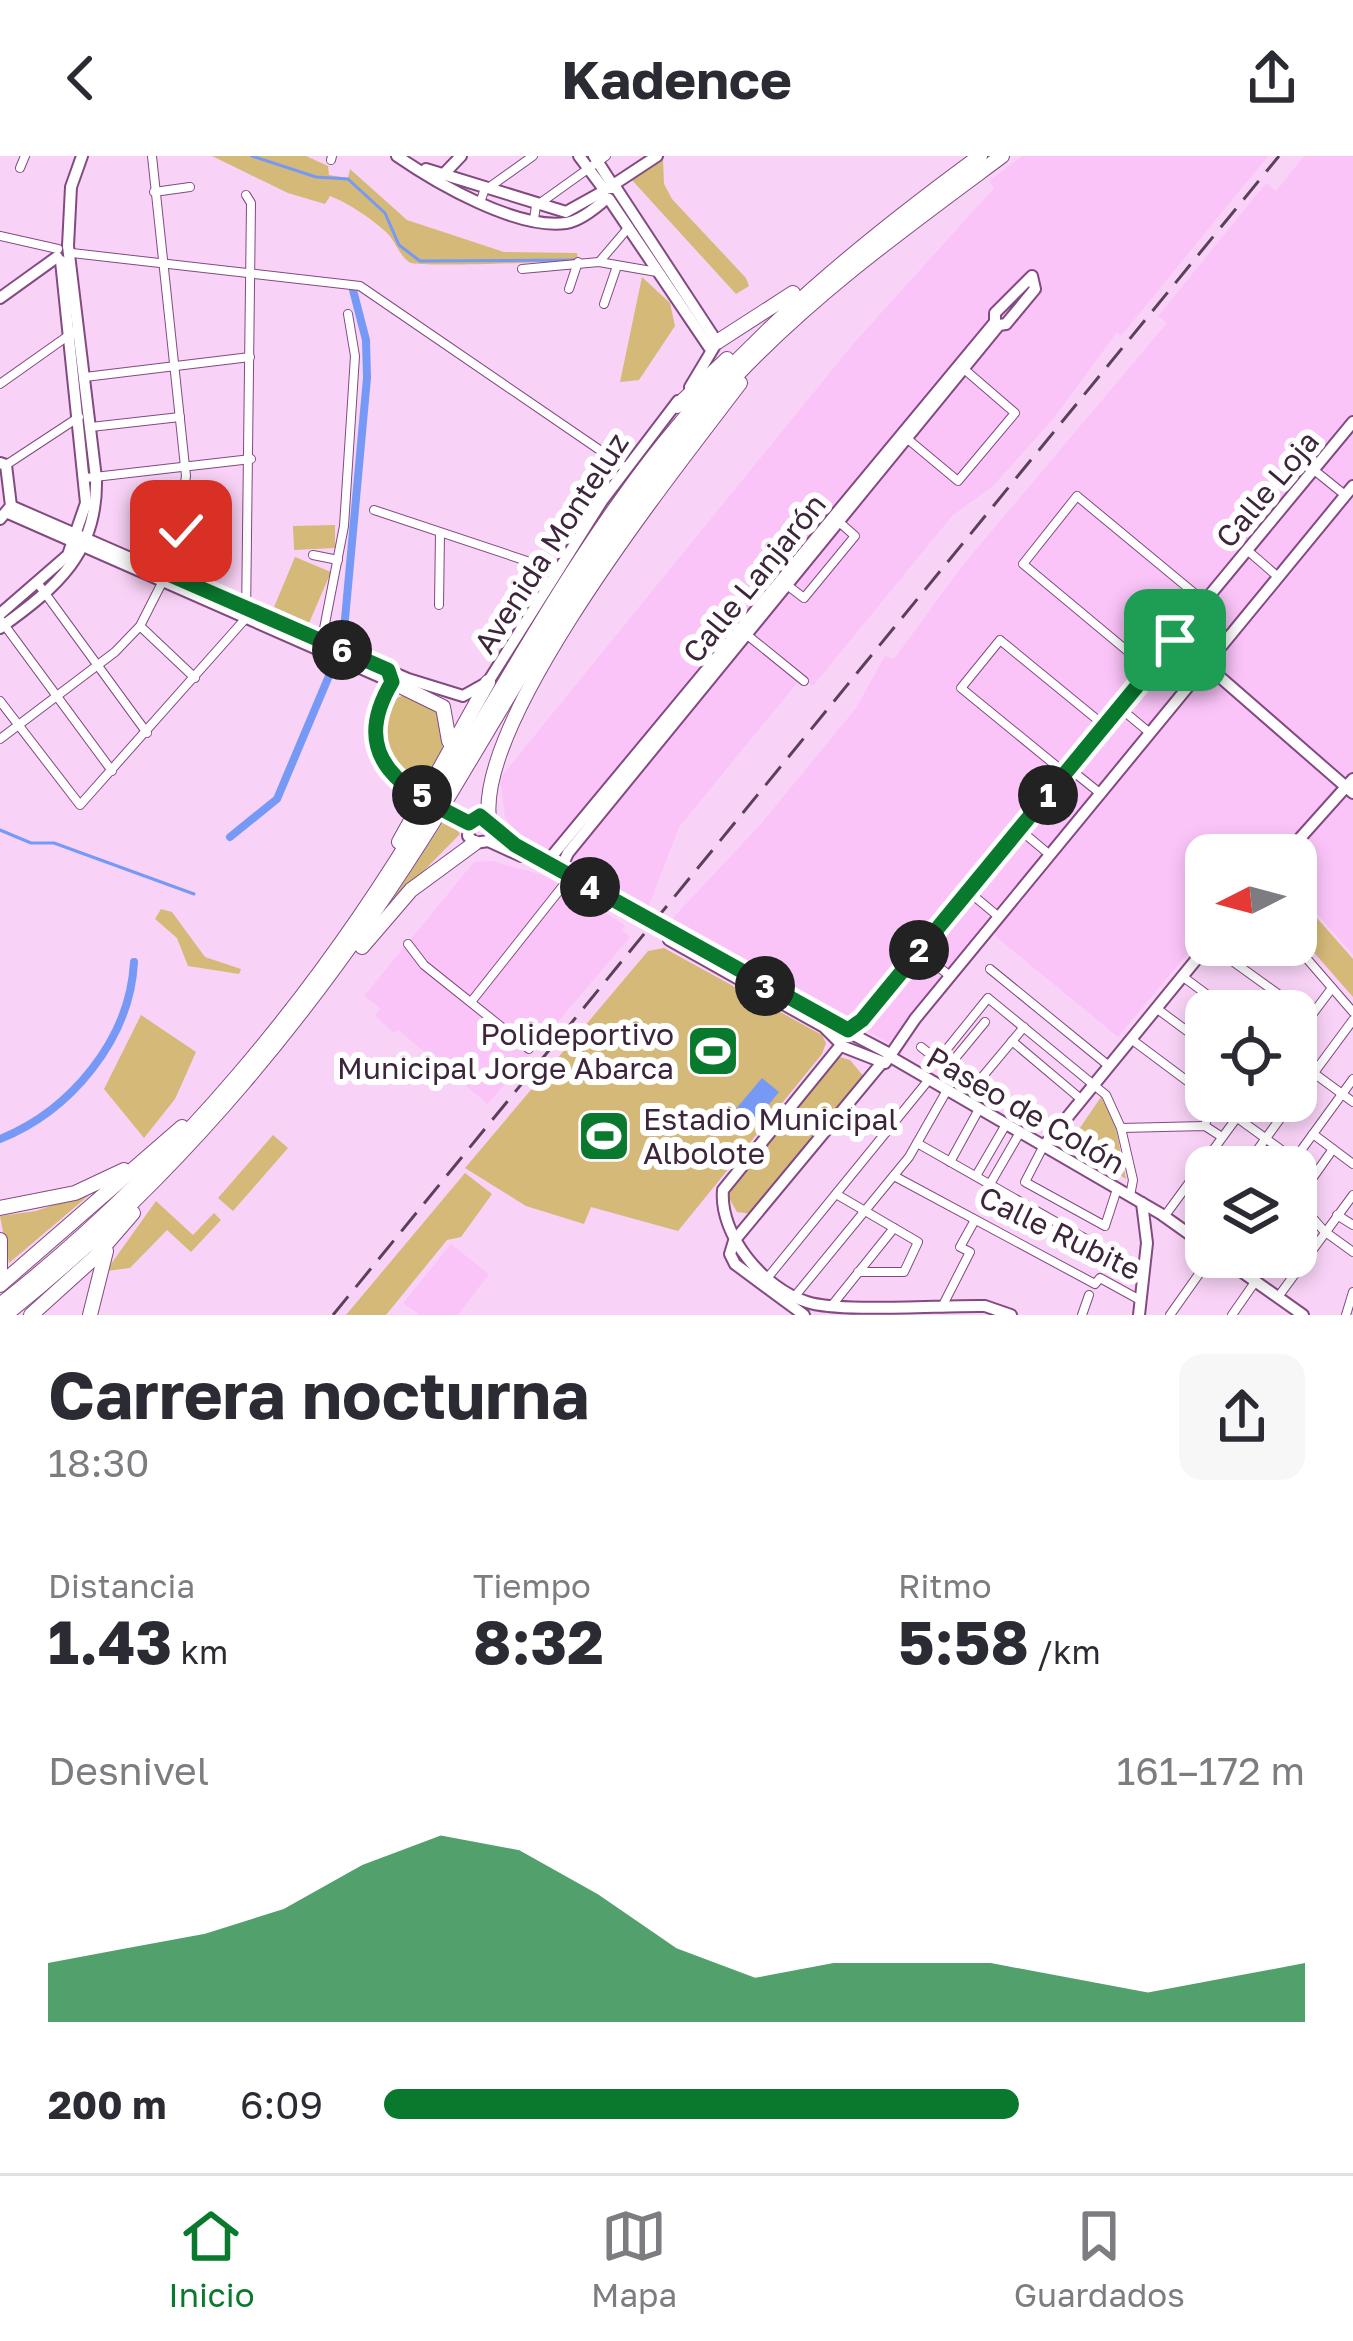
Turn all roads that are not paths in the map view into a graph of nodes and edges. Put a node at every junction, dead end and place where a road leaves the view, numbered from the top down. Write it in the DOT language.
graph roads {
  1 [pos="25,156"];
  2 [pos="78,156"];
  3 [pos="152,156"];
  4 [pos="397,156"];
  5 [pos="461,156"];
  6 [pos="533,156"];
  7 [pos="579,156"];
  8 [pos="657,156"];
  9 [pos="980,156"];
  10 [pos="1002,156"];
  11 [pos="596,160"];
  12 [pos="20,168"];
  13 [pos="440,177"];
  14 [pos="190,187"];
  15 [pos="609,191"];
  16 [pos="154,192"];
  17 [pos="246,195"];
  18 [pos="482,197"];
  19 [pos="535,212"];
  20 [pos="631,226"];
  21 [pos="0,236"];
  22 [pos="64,253"];
  23 [pos="578,262"];
  24 [pos="599,262"];
  25 [pos="162,264"];
  26 [pos="617,265"];
  27 [pos="522,269"];
  28 [pos="661,270"];
  29 [pos="251,277"];
  30 [pos="814,284"];
  31 [pos="569,290"];
  32 [pos="0,298"];
  33 [pos="604,304"];
  34 [pos="786,310"];
  35 [pos="348,314"];
  36 [pos="780,332"];
  37 [pos="75,333"];
  38 [pos="714,346"];
  39 [pos="251,357"];
  40 [pos="173,367"];
  41 [pos="964,369"];
  42 [pos="85,377"];
  43 [pos="0,384"];
  44 [pos="677,406"];
  45 [pos="180,417"];
  46 [pos="86,420"];
  47 [pos="1353,422"];
  48 [pos="904,437"];
  49 [pos="251,459"];
  50 [pos="3,464"];
  51 [pos="185,467"];
  52 [pos="626,468"];
  53 [pos="1314,470"];
  54 [pos="91,478"];
  55 [pos="1349,491"];
  56 [pos="374,510"];
  57 [pos="6,513"];
  58 [pos="838,521"];
  59 [pos="440,533"];
  60 [pos="82,541"];
  61 [pos="1247,550"];
  62 [pos="313,555"];
  63 [pos="338,560"];
  64 [pos="557,571"];
  65 [pos="1277,576"];
  66 [pos="167,578"];
  67 [pos="787,585"];
  68 [pos="42,590"];
  69 [pos="1205,602"];
  70 [pos="439,605"];
  71 [pos="248,614"];
  72 [pos="1,622"];
  73 [pos="140,626"];
  74 [pos="746,634"];
  75 [pos="1175,640"];
  76 [pos="320,645"];
  77 [pos="1205,664"];
  78 [pos="98,666"];
  79 [pos="1150,670"];
  80 [pos="195,677"];
  81 [pos="804,681"];
  82 [pos="398,682"];
  83 [pos="488,682"];
  84 [pos="58,696"];
  85 [pos="0,701"];
  86 [pos="1120,708"];
  87 [pos="19,726"];
  88 [pos="1105,726"];
  89 [pos="147,733"];
  90 [pos="1150,733"];
  91 [pos="0,739"];
  92 [pos="446,751"];
  93 [pos="112,771"];
  94 [pos="1068,772"];
  95 [pos="1351,786"];
  96 [pos="1101,794"];
  97 [pos="438,804"];
  98 [pos="464,820"];
  99 [pos="492,824"];
  100 [pos="1019,829"];
  101 [pos="1305,834"];
  102 [pos="482,842"];
  103 [pos="1051,856"];
  104 [pos="548,862"];
  105 [pos="563,876"];
  106 [pos="969,892"];
  107 [pos="999,917"];
  108 [pos="347,935"];
  109 [pos="671,937"];
  110 [pos="408,944"];
  111 [pos="919,951"];
  112 [pos="1191,966"];
  113 [pos="1238,966"];
  114 [pos="1313,966"];
  115 [pos="990,969"];
  116 [pos="950,976"];
  117 [pos="1182,976"];
  118 [pos="325,984"];
  119 [pos="1332,988"];
  120 [pos="1201,990"];
  121 [pos="1272,990"];
  122 [pos="470,1001"];
  123 [pos="1156,1008"];
  124 [pos="1317,1008"];
  125 [pos="1353,1016"];
  126 [pos="985,1022"];
  127 [pos="1024,1027"];
  128 [pos="1185,1029"];
  129 [pos="849,1030"];
  130 [pos="1131,1039"];
  131 [pos="1012,1041"];
  132 [pos="840,1043"];
  133 [pos="921,1047"];
  134 [pos="529,1049"];
  135 [pos="886,1060"];
  136 [pos="938,1060"];
  137 [pos="1109,1066"];
  138 [pos="947,1068"];
  139 [pos="1317,1069"];
  140 [pos="1317,1075"];
  141 [pos="1353,1079"];
  142 [pos="1185,1080"];
  143 [pos="927,1082"];
  144 [pos="1094,1085"];
  145 [pos="946,1092"];
  146 [pos="1342,1094"];
  147 [pos="1082,1100"];
  148 [pos="1353,1102"];
  149 [pos="212,1105"];
  150 [pos="978,1111"];
  151 [pos="1206,1122"];
  152 [pos="1233,1122"];
  153 [pos="1244,1122"];
  154 [pos="1277,1122"];
  155 [pos="1005,1126"];
  156 [pos="1205,1126"];
  157 [pos="1121,1128"];
  158 [pos="1019,1134"];
  159 [pos="1313,1134"];
  160 [pos="1222,1137"];
  161 [pos="1265,1138"];
  162 [pos="917,1143"];
  163 [pos="1259,1146"];
  164 [pos="1275,1146"];
  165 [pos="1303,1146"];
  166 [pos="1043,1148"];
  167 [pos="1333,1149"];
  168 [pos="950,1162"];
  169 [pos="139,1163"];
  170 [pos="1353,1163"];
  171 [pos="169,1167"];
  172 [pos="1317,1171"];
  173 [pos="894,1176"];
  174 [pos="976,1176"];
  175 [pos="991,1184"];
  176 [pos="1117,1189"];
  177 [pos="836,1194"];
  178 [pos="1353,1195"];
  179 [pos="1130,1196"];
  180 [pos="1142,1203"];
  181 [pos="724,1206"];
  182 [pos="0,1208"];
  183 [pos="865,1211"];
  184 [pos="1337,1215"];
  185 [pos="753,1217"];
  186 [pos="1164,1217"];
  187 [pos="976,1219"];
  188 [pos="1317,1224"];
  189 [pos="1353,1225"];
  190 [pos="894,1228"];
  191 [pos="118,1230"];
  192 [pos="1185,1231"];
  193 [pos="1324,1232"];
  194 [pos="0,1240"];
  195 [pos="734,1241"];
  196 [pos="1317,1242"];
  197 [pos="1353,1252"];
  198 [pos="1144,1271"];
  199 [pos="0,1272"];
  200 [pos="858,1272"];
  201 [pos="769,1276"];
  202 [pos="1203,1278"];
  203 [pos="1251,1278"];
  204 [pos="1292,1278"];
  205 [pos="1256,1281"];
  206 [pos="0,1285"];
  207 [pos="1353,1292"];
  208 [pos="1089,1294"];
  209 [pos="794,1296"];
  210 [pos="1279,1297"];
  211 [pos="1141,1300"];
  212 [pos="833,1304"];
  213 [pos="944,1305"];
  214 [pos="0,1306"];
  215 [pos="885,1310"];
  216 [pos="993,1312"];
  217 [pos="1294,1312"];
  218 [pos="4,1315"];
  219 [pos="31,1315"];
  220 [pos="90,1315"];
  221 [pos="804,1315"];
  222 [pos="1010,1315"];
  223 [pos="1082,1315"];
  224 [pos="1139,1315"];
  225 [pos="1171,1315"];
  226 [pos="1232,1315"];
  227 [pos="1346,1315"];
  1 -- 12 [label="street"];
  2 -- 22 [label="street"];
  3 -- 16 [label="street"];
  4 -- 13 [label="street"];
  5 -- 13 [label="street"];
  6 -- 18 [label="street"];
  7 -- 11 [label="street"];
  8 -- 15 [label="street"];
  9 -- 30 [label="highway"];
  10 -- 36 [label="highway"];
  11 -- 15 [label="street"];
  11 -- 19 [label="street"];
  13 -- 18 [label="street"];
  14 -- 16 [label="street"];
  15 -- 19 [label="street"];
  15 -- 20 [label="street"];
  16 -- 25 [label="street"];
  17 -- 29 [label="street"];
  18 -- 19 [label="street"];
  20 -- 24 [label="street"];
  20 -- 28 [label="street"];
  21 -- 22 [label="street"];
  22 -- 25 [label="street"];
  22 -- 32 [label="street"];
  22 -- 37 [label="street"];
  23 -- 24 [label="street"];
  23 -- 27 [label="street"];
  23 -- 31 [label="street"];
  24 -- 26 [label="street"];
  25 -- 29 [label="street"];
  25 -- 40 [label="street"];
  26 -- 28 [label="street"];
  26 -- 33 [label="street"];
  28 -- 38 [label="street"];
  29 -- 39 [label="street"];
  29 -- 52 [label="street"];
  30 -- 34 [label="highway"];
  30 -- 38 [label="highway"];
  34 -- 44 [label="highway"];
  34 -- 97 [label="highway"];
  35 -- 63 [label="street"];
  36 -- 97 [label="highway"];
  36 -- 99 [label="highway"];
  37 -- 42 [label="street"];
  37 -- 43 [label="street"];
  37 -- 46 [label="street"];
  38 -- 44 [label="street, Avenida Monteluz"];
  39 -- 40 [label="street"];
  39 -- 49 [label="street"];
  40 -- 42 [label="street"];
  40 -- 45 [label="street"];
  41 -- 48 [label="street, Calle Lanjarón"];
  41 -- 48 [label="street, Calle Lanjarón"];
  41 -- 48 [label="street"];
  42 -- 46 [label="street"];
  44 -- 52 [label="street, Avenida Monteluz"];
  45 -- 46 [label="street"];
  45 -- 51 [label="street"];
  46 -- 50 [label="street"];
  46 -- 54 [label="street"];
  47 -- 53 [label="street, Calle Loja"];
  48 -- 58 [label="street, Calle Lanjarón"];
  48 -- 104 [label="street, Calle Lanjarón"];
  49 -- 51 [label="street"];
  49 -- 71 [label="street"];
  50 -- 57 [label="street"];
  51 -- 54 [label="street"];
  51 -- 66 [label="street"];
  52 -- 64 [label="street, Avenida Monteluz"];
  53 -- 55 [label="street"];
  53 -- 61 [label="street, Calle Loja"];
  54 -- 60 [label="street"];
  55 -- 65 [label="street"];
  56 -- 59 [label="street"];
  57 -- 60 [label="street, Avenida Monteluz"];
  58 -- 67 [label="street, Calle Lanjarón"];
  58 -- 67 [label="street, Calle Lanjarón"];
  59 -- 64 [label="street"];
  59 -- 70 [label="street"];
  60 -- 66 [label="street, Avenida Monteluz"];
  60 -- 68 [label="street"];
  61 -- 65 [label="street"];
  61 -- 69 [label="street, Calle Loja"];
  62 -- 63 [label="street"];
  63 -- 76 [label="street"];
  64 -- 83 [label="street, Avenida Monteluz"];
  65 -- 77 [label="street"];
  66 -- 71 [label="street, Avenida Monteluz"];
  66 -- 73 [label="street"];
  67 -- 74 [label="street, Calle Lanjarón"];
  68 -- 72 [label="street"];
  68 -- 78 [label="street"];
  69 -- 75 [label="street, Calle Loja"];
  69 -- 79 [label="street"];
  71 -- 76 [label="street, Avenida Monteluz"];
  71 -- 80 [label="street"];
  72 -- 84 [label="street"];
  73 -- 78 [label="street"];
  73 -- 80 [label="street"];
  74 -- 81 [label="street"];
  74 -- 105 [label="street, Calle Lanjarón"];
  75 -- 77 [label="street"];
  75 -- 79 [label="street, Calle Loja"];
  76 -- 82 [label="street, Avenida Monteluz"];
  77 -- 90 [label="street"];
  77 -- 95 [label="street"];
  78 -- 84 [label="street"];
  78 -- 89 [label="street"];
  79 -- 86 [label="street, Calle Loja"];
  80 -- 89 [label="street"];
  82 -- 83 [label="street, Avenida Monteluz"];
  82 -- 92 [label="highway"];
  82 -- 98 [label="street, bridge"];
  83 -- 92 [label="highway"];
  84 -- 87 [label="street"];
  84 -- 93 [label="street"];
  85 -- 87 [label="street"];
  86 -- 88 [label="street, Calle Loja"];
  86 -- 90 [label="street"];
  87 -- 91 [label="street"];
  87 -- 93 [label="street"];
  88 -- 94 [label="street, Calle Loja"];
  88 -- 94 [label="street"];
  89 -- 93 [label="street"];
  90 -- 96 [label="street"];
  92 -- 108 [label="highway"];
  94 -- 96 [label="street"];
  94 -- 100 [label="street, Calle Loja"];
  95 -- 101 [label="street"];
  96 -- 103 [label="street"];
  97 -- 108 [label="highway"];
  97 -- 118 [label="highway"];
  98 -- 99 [label="street"];
  98 -- 102 [label="street"];
  99 -- 102 [label="street"];
  99 -- 104 [label="street"];
  100 -- 103 [label="street"];
  100 -- 106 [label="street, Calle Loja"];
  102 -- 105 [label="street"];
  102 -- 118 [label="highway"];
  103 -- 107 [label="street"];
  104 -- 105 [label="street"];
  105 -- 109 [label="street, bridge"];
  105 -- 122 [label="street"];
  106 -- 107 [label="street"];
  106 -- 111 [label="street, Calle Loja"];
  107 -- 116 [label="street"];
  108 -- 149 [label="highway"];
  109 -- 129 [label="street"];
  109 -- 132 [label="street"];
  110 -- 122 [label="street"];
  111 -- 116 [label="street"];
  111 -- 129 [label="street, Calle Loja"];
  112 -- 117 [label="street"];
  113 -- 121 [label="street"];
  114 -- 119 [label="street"];
  115 -- 137 [label="street"];
  116 -- 135 [label="street"];
  117 -- 120 [label="street"];
  117 -- 123 [label="street"];
  118 -- 171 [label="highway"];
  119 -- 124 [label="street"];
  119 -- 125 [label="street"];
  122 -- 134 [label="street"];
  123 -- 128 [label="street"];
  123 -- 130 [label="street"];
  125 -- 139 [label="street"];
  126 -- 138 [label="street"];
  127 -- 131 [label="street"];
  127 -- 136 [label="street, Paseo de Colón"];
  127 -- 144 [label="street, Paseo de Colón"];
  129 -- 132 [label="street, Calle Loja"];
  129 -- 135 [label="street"];
  130 -- 137 [label="street"];
  130 -- 142 [label="street"];
  131 -- 138 [label="street"];
  131 -- 147 [label="street"];
  132 -- 135 [label="street"];
  132 -- 181 [label="street, Calle Loja"];
  133 -- 136 [label="street"];
  135 -- 143 [label="street, Paseo de Colón"];
  135 -- 185 [label="street"];
  136 -- 138 [label="street"];
  137 -- 144 [label="street"];
  140 -- 146 [label="street"];
  141 -- 146 [label="street"];
  143 -- 145 [label="street, Paseo de Colón"];
  143 -- 177 [label="street"];
  144 -- 147 [label="street"];
  144 -- 157 [label="street, Paseo de Colón"];
  145 -- 150 [label="street, Paseo de Colón"];
  145 -- 162 [label="street"];
  146 -- 148 [label="street"];
  146 -- 159 [label="street"];
  147 -- 166 [label="street"];
  149 -- 169 [label="highway"];
  149 -- 214 [label="highway"];
  150 -- 155 [label="street, Paseo de Colón"];
  150 -- 168 [label="street"];
  151 -- 156 [label="street"];
  152 -- 160 [label="street"];
  153 -- 161 [label="street"];
  154 -- 161 [label="street"];
  155 -- 158 [label="street, Paseo de Colón"];
  155 -- 174 [label="street"];
  156 -- 157 [label="street"];
  156 -- 160 [label="street"];
  157 -- 179 [label="street, Paseo de Colón"];
  158 -- 166 [label="street, Paseo de Colón"];
  158 -- 175 [label="street"];
  159 -- 165 [label="street"];
  159 -- 167 [label="street"];
  160 -- 186 [label="street"];
  161 -- 163 [label="street"];
  161 -- 164 [label="street"];
  162 -- 168 [label="street"];
  162 -- 173 [label="street"];
  166 -- 176 [label="street, Paseo de Colón"];
  166 -- 176 [label="street"];
  167 -- 170 [label="street"];
  167 -- 172 [label="street"];
  168 -- 174 [label="street"];
  169 -- 182 [label="highway"];
  169 -- 206 [label="highway"];
  171 -- 191 [label="highway"];
  171 -- 218 [label="highway"];
  173 -- 183 [label="street"];
  173 -- 187 [label="street, Calle Rubite"];
  174 -- 175 [label="street"];
  175 -- 198 [label="street"];
  176 -- 179 [label="street, Paseo de Colón"];
  177 -- 183 [label="street"];
  177 -- 201 [label="street"];
  178 -- 184 [label="street"];
  179 -- 180 [label="street, Paseo de Colón"];
  180 -- 186 [label="street, Paseo de Colón"];
  180 -- 198 [label="street"];
  181 -- 185 [label="street"];
  181 -- 195 [label="street"];
  183 -- 190 [label="street"];
  183 -- 209 [label="street"];
  184 -- 189 [label="street"];
  184 -- 193 [label="street"];
  185 -- 195 [label="street"];
  186 -- 192 [label="street, Paseo de Colón"];
  187 -- 211 [label="street, Calle Rubite"];
  187 -- 213 [label="street"];
  188 -- 193 [label="street"];
  190 -- 200 [label="street"];
  190 -- 200 [label="street"];
  191 -- 219 [label="highway"];
  191 -- 220 [label="highway"];
  193 -- 196 [label="street"];
  193 -- 197 [label="street"];
  194 -- 199 [label="highway"];
  195 -- 201 [label="street"];
  195 -- 221 [label="street"];
  198 -- 211 [label="street"];
  200 -- 212 [label="street"];
  201 -- 209 [label="street"];
  202 -- 225 [label="street"];
  203 -- 205 [label="street"];
  204 -- 210 [label="street"];
  205 -- 210 [label="street"];
  205 -- 226 [label="street"];
  207 -- 227 [label="street"];
  208 -- 223 [label="street"];
  209 -- 212 [label="street"];
  210 -- 217 [label="street"];
  211 -- 224 [label="street"];
  212 -- 215 [label="street"];
  213 -- 215 [label="street"];
  213 -- 216 [label="street"];
  216 -- 222 [label="street"];
}
